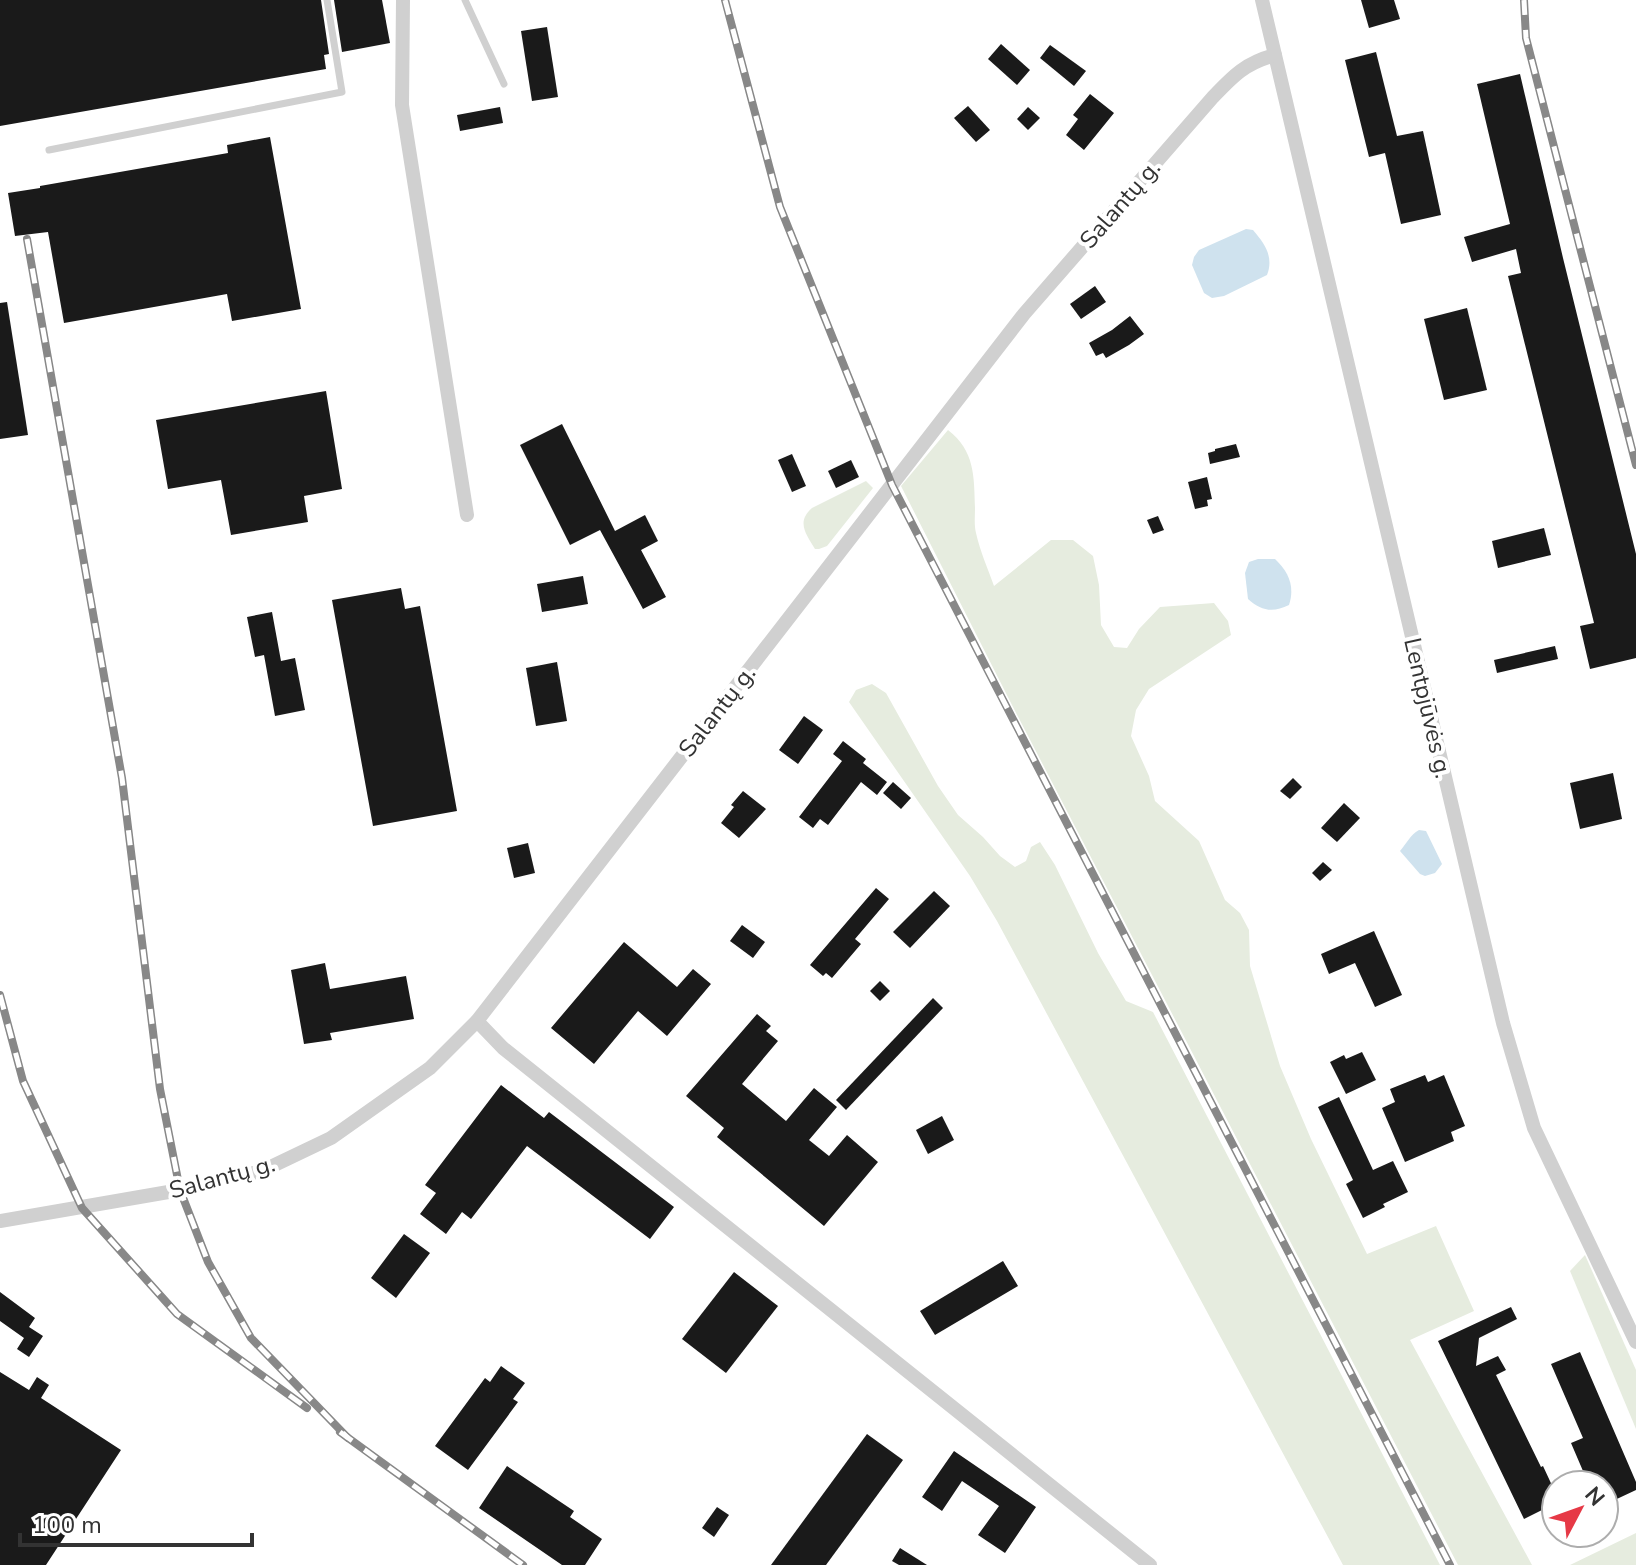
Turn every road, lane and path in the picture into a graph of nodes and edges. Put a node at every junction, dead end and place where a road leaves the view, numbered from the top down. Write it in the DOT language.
graph roads {
  1 [pos="327,0"];
  2 [pos="403,0"];
  3 [pos="465,0"];
  4 [pos="1262,0"];
  5 [pos="1275,55"];
  6 [pos="504,84"];
  7 [pos="49,150"];
  8 [pos="467,515"];
  9 [pos="477,1021"];
  10 [pos="0,1221"];
  11 [pos="1636,1342"];
  12 [pos="1150,1565"];
  1 -- 7 [label="lane"];
  2 -- 8 [label="street"];
  3 -- 6 [label="lane"];
  4 -- 5 [label="street"];
  5 -- 9 [label="street, Salantų g."];
  5 -- 11 [label="street, Lentpjūvės g."];
  9 -- 10 [label="street, Salantų g."];
  9 -- 12 [label="street"];
}
